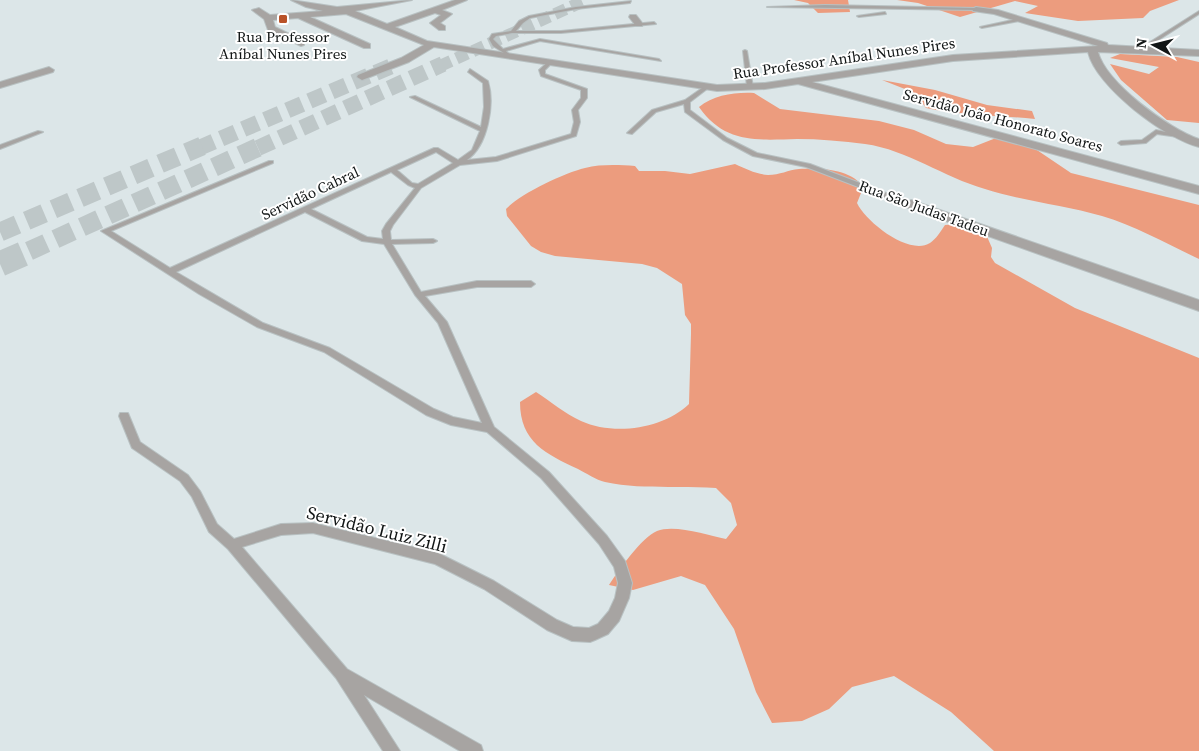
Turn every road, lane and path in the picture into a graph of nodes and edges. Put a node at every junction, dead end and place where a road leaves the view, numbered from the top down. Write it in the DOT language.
graph roads {
  1 [pos="295,0"];
  2 [pos="408,0"];
  3 [pos="463,0"];
  4 [pos="630,2"];
  5 [pos="770,7"];
  6 [pos="926,9"];
  7 [pos="976,9"];
  8 [pos="256,10"];
  9 [pos="434,10"];
  10 [pos="347,11"];
  11 [pos="1199,12"];
  12 [pos="301,16"];
  13 [pos="860,16"];
  14 [pos="268,18"];
  15 [pos="1022,19"];
  16 [pos="654,23"];
  17 [pos="345,25"];
  18 [pos="387,26"];
  19 [pos="982,27"];
  20 [pos="327,28"];
  21 [pos="442,28"];
  22 [pos="512,32"];
  23 [pos="368,41"];
  24 [pos="301,43"];
  25 [pos="433,44"];
  26 [pos="1113,48"];
  27 [pos="1140,50"];
  28 [pos="745,51"];
  29 [pos="505,53"];
  30 [pos="1199,53"];
  31 [pos="1094,55"];
  32 [pos="659,60"];
  33 [pos="551,62"];
  34 [pos="49,70"];
  35 [pos="470,71"];
  36 [pos="362,77"];
  37 [pos="798,82"];
  38 [pos="0,85"];
  39 [pos="750,87"];
  40 [pos="705,88"];
  41 [pos="413,98"];
  42 [pos="687,101"];
  43 [pos="482,130"];
  44 [pos="40,132"];
  45 [pos="630,133"];
  46 [pos="1178,135"];
  47 [pos="1121,143"];
  48 [pos="1199,143"];
  49 [pos="0,147"];
  50 [pos="271,162"];
  51 [pos="458,163"];
  52 [pos="393,170"];
  53 [pos="419,187"];
  54 [pos="1199,190"];
  55 [pos="911,204"];
  56 [pos="307,210"];
  57 [pos="433,241"];
  58 [pos="387,242"];
  59 [pos="171,271"];
  60 [pos="531,284"];
  61 [pos="419,295"];
  62 [pos="1199,306"];
  63 [pos="124,416"];
  64 [pos="490,428"];
  65 [pos="232,545"];
  66 [pos="340,673"];
  67 [pos="392,751"];
  68 [pos="475,751"];
  1 -- 10 [label="street"];
  2 -- 10 [label="street"];
  3 -- 9 [label="street"];
  4 -- 22 [label="lane"];
  5 -- 6 [label="lane"];
  6 -- 7 [label="lane"];
  6 -- 13 [label="lane"];
  7 -- 15 [label="street"];
  8 -- 14 [label="street"];
  9 -- 18 [label="street"];
  9 -- 21 [label="street"];
  10 -- 12 [label="street, Rua Professor Aníbal Nunes Pires"];
  10 -- 18 [label="street, Rua Professor Aníbal Nunes Pires"];
  11 -- 27 [label="lane"];
  12 -- 14 [label="street, Rua Professor Aníbal Nunes Pires"];
  12 -- 20 [label="street"];
  14 -- 24 [label="street"];
  15 -- 19 [label="lane"];
  15 -- 26 [label="street"];
  16 -- 22 [label="lane"];
  17 -- 20 [label="street"];
  18 -- 25 [label="street, Rua Professor Aníbal Nunes Pires"];
  20 -- 23 [label="street"];
  22 -- 29 [label="lane"];
  25 -- 29 [label="street, Rua Professor Aníbal Nunes Pires"];
  25 -- 36 [label="street"];
  26 -- 27 [label="street"];
  26 -- 31 [label="street, Rua Professor Aníbal Nunes Pires"];
  27 -- 30 [label="street"];
  28 -- 39 [label="lane"];
  29 -- 32 [label="lane"];
  29 -- 33 [label="street, Rua Professor Aníbal Nunes Pires"];
  31 -- 37 [label="street, Rua Professor Aníbal Nunes Pires"];
  31 -- 46 [label="street"];
  33 -- 40 [label="street, Rua Professor Aníbal Nunes Pires"];
  33 -- 51 [label="lane"];
  34 -- 38 [label="street"];
  35 -- 43 [label="lane"];
  37 -- 39 [label="street, Rua Professor Aníbal Nunes Pires"];
  37 -- 54 [label="street, Servidão João Honorato Soares"];
  39 -- 40 [label="street, Rua Professor Aníbal Nunes Pires"];
  40 -- 42 [label="lane"];
  41 -- 43 [label="lane"];
  42 -- 45 [label="lane"];
  42 -- 55 [label="lane, Rua São Judas Tadeu"];
  43 -- 51 [label="lane"];
  44 -- 49 [label="lane"];
  46 -- 47 [label="lane"];
  46 -- 48 [label="street"];
  50 -- 59 [label="lane"];
  51 -- 52 [label="lane, Servidão Cabral"];
  51 -- 53 [label="lane"];
  52 -- 53 [label="lane"];
  52 -- 56 [label="lane, Servidão Cabral"];
  53 -- 58 [label="lane"];
  55 -- 62 [label="street, Rua São Judas Tadeu"];
  56 -- 58 [label="lane"];
  56 -- 59 [label="lane, Servidão Cabral"];
  57 -- 58 [label="lane"];
  58 -- 61 [label="lane, Servidão Luiz Zilli"];
  59 -- 64 [label="lane"];
  60 -- 61 [label="lane"];
  61 -- 64 [label="lane, Servidão Luiz Zilli"];
  63 -- 65 [label="lane"];
  64 -- 65 [label="lane, Servidão Luiz Zilli"];
  65 -- 66 [label="lane"];
  66 -- 67 [label="lane"];
  66 -- 68 [label="lane"];
}
